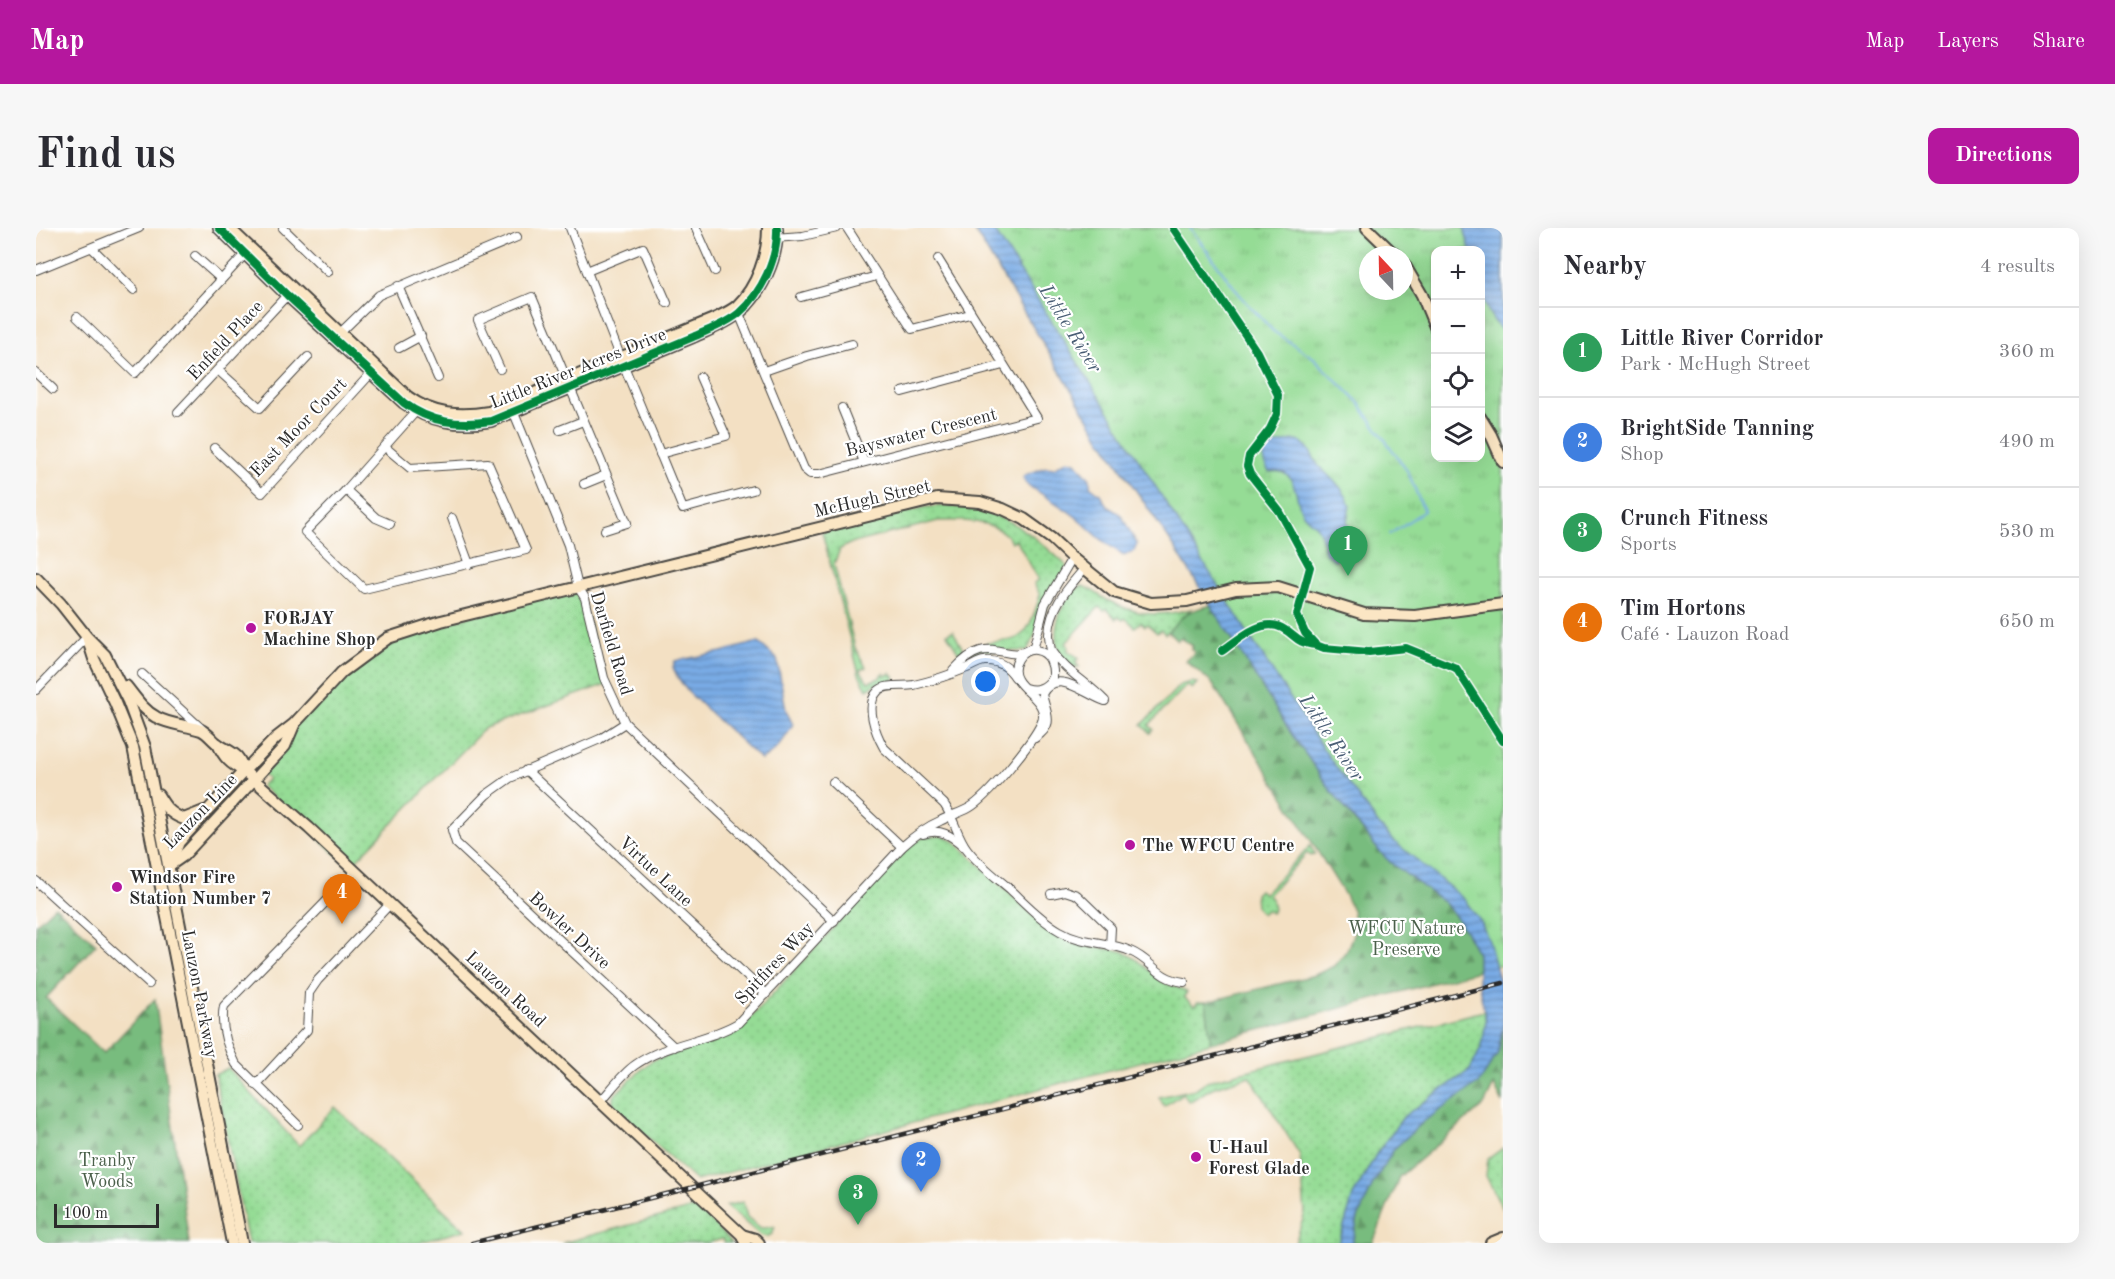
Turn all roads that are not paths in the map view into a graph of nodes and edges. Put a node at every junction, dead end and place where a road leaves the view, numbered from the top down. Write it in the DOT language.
graph roads {
  1 [pos="139,228"];
  2 [pos="219,228"];
  3 [pos="229,228"];
  4 [pos="283,228"];
  5 [pos="570,228"];
  6 [pos="696,228"];
  7 [pos="837,228"];
  8 [pos="847,228"];
  9 [pos="1367,228"];
  10 [pos="773,233"];
  11 [pos="517,237"];
  12 [pos="1386,246"];
  13 [pos="92,248"];
  14 [pos="247,251"];
  15 [pos="195,256"];
  16 [pos="938,260"];
  17 [pos="36,270"];
  18 [pos="587,271"];
  19 [pos="715,271"];
  20 [pos="328,272"];
  21 [pos="877,276"];
  22 [pos="220,279"];
  23 [pos="1413,280"];
  24 [pos="398,286"];
  25 [pos="134,290"];
  26 [pos="290,292"];
  27 [pos="801,297"];
  28 [pos="667,303"];
  29 [pos="738,310"];
  30 [pos="970,314"];
  31 [pos="77,317"];
  32 [pos="1431,317"];
  33 [pos="337,336"];
  34 [pos="421,336"];
  35 [pos="852,344"];
  36 [pos="399,348"];
  37 [pos="308,357"];
  38 [pos="622,362"];
  39 [pos="1003,365"];
  40 [pos="500,369"];
  41 [pos="218,370"];
  42 [pos="374,370"];
  43 [pos="764,371"];
  44 [pos="36,373"];
  45 [pos="700,377"];
  46 [pos="438,378"];
  47 [pos="569,383"];
  48 [pos="53,389"];
  49 [pos="902,392"];
  50 [pos="512,408"];
  51 [pos="842,408"];
  52 [pos="418,409"];
  53 [pos="178,412"];
  54 [pos="583,421"];
  55 [pos="1485,425"];
  56 [pos="560,430"];
  57 [pos="385,447"];
  58 [pos="214,448"];
  59 [pos="660,454"];
  60 [pos="864,462"];
  61 [pos="1503,462"];
  62 [pos="606,475"];
  63 [pos="584,484"];
  64 [pos="346,490"];
  65 [pos="753,490"];
  66 [pos="452,518"];
  67 [pos="390,524"];
  68 [pos="605,530"];
  69 [pos="1072,558"];
  70 [pos="469,564"];
  71 [pos="1084,568"];
  72 [pos="36,578"];
  73 [pos="578,587"];
  74 [pos="1503,604"];
  75 [pos="87,637"];
  76 [pos="1027,651"];
  77 [pos="1052,651"];
  78 [pos="1052,662"];
  79 [pos="952,673"];
  80 [pos="142,674"];
  81 [pos="116,675"];
  82 [pos="1018,681"];
  83 [pos="1047,685"];
  84 [pos="1025,688"];
  85 [pos="36,690"];
  86 [pos="625,723"];
  87 [pos="294,724"];
  88 [pos="204,731"];
  89 [pos="1034,738"];
  90 [pos="526,770"];
  91 [pos="244,771"];
  92 [pos="253,780"];
  93 [pos="833,782"];
  94 [pos="153,787"];
  95 [pos="210,808"];
  96 [pos="952,815"];
  97 [pos="913,837"];
  98 [pos="902,847"];
  99 [pos="967,849"];
  100 [pos="170,865"];
  101 [pos="158,867"];
  102 [pos="355,872"];
  103 [pos="36,881"];
  104 [pos="1051,894"];
  105 [pos="390,904"];
  106 [pos="834,921"];
  107 [pos="1110,946"];
  108 [pos="1184,982"];
  109 [pos="149,984"];
  110 [pos="766,994"];
  111 [pos="674,1047"];
  112 [pos="256,1085"];
  113 [pos="600,1102"];
  114 [pos="298,1125"];
  115 [pos="1503,1238"];
  116 [pos="743,1239"];
  117 [pos="232,1243"];
  118 [pos="242,1243"];
  119 [pos="759,1243"];
  120 [pos="1491,1243"];
  1 -- 13 [label="street"];
  2 -- 14 [label="main road, Little River Acres Drive"];
  3 -- 14 [label="main road, Little River Acres Drive"];
  4 -- 20 [label="street"];
  5 -- 18 [label="street"];
  6 -- 19 [label="street"];
  7 -- 10 [label="street"];
  8 -- 21 [label="street"];
  9 -- 12 [label="main road"];
  10 -- 29 [label="main road, Little River Acres Drive"];
  11 -- 24 [label="street"];
  13 -- 17 [label="street"];
  13 -- 25 [label="street"];
  14 -- 22 [label="street"];
  14 -- 26 [label="main road, Little River Acres Drive"];
  15 -- 22 [label="street"];
  16 -- 30 [label="street, Bayswater Crescent"];
  18 -- 28 [label="street"];
  18 -- 38 [label="street"];
  21 -- 27 [label="street"];
  21 -- 30 [label="street"];
  22 -- 31 [label="street"];
  23 -- 32 [label="main road"];
  24 -- 33 [label="street"];
  24 -- 34 [label="street"];
  26 -- 33 [label="main road, Little River Acres Drive"];
  26 -- 41 [label="street, Enfield Place"];
  29 -- 38 [label="main road, Little River Acres Drive"];
  29 -- 43 [label="street, Bayswater Crescent"];
  30 -- 39 [label="street, Bayswater Crescent"];
  33 -- 42 [label="main road, Little River Acres Drive"];
  34 -- 36 [label="street"];
  34 -- 46 [label="street"];
  35 -- 43 [label="street"];
  37 -- 41 [label="street"];
  38 -- 47 [label="main road, Little River Acres Drive"];
  38 -- 59 [label="street"];
  39 -- 49 [label="street"];
  39 -- 60 [label="street, Bayswater Crescent"];
  40 -- 47 [label="street"];
  41 -- 53 [label="street, Enfield Place"];
  42 -- 52 [label="main road, Little River Acres Drive"];
  42 -- 58 [label="street, East Moor Court"];
  43 -- 60 [label="street, Bayswater Crescent"];
  44 -- 48 [label="street"];
  45 -- 59 [label="street"];
  47 -- 50 [label="main road, Little River Acres Drive"];
  47 -- 54 [label="street"];
  50 -- 52 [label="main road, Little River Acres Drive"];
  50 -- 73 [label="street, Darfield Road"];
  51 -- 60 [label="street"];
  52 -- 57 [label="street"];
  54 -- 56 [label="street"];
  54 -- 62 [label="street"];
  55 -- 61 [label="main road"];
  57 -- 64 [label="street"];
  57 -- 70 [label="street"];
  59 -- 65 [label="street"];
  62 -- 63 [label="street"];
  62 -- 68 [label="street"];
  64 -- 67 [label="street"];
  64 -- 70 [label="street"];
  66 -- 70 [label="street"];
  69 -- 71 [label="main road, McHugh Street"];
  69 -- 73 [label="main road, McHugh Street"];
  69 -- 76 [label="street"];
  71 -- 74 [label="main road, McHugh Street"];
  71 -- 77 [label="street"];
  72 -- 75 [label="main road"];
  73 -- 86 [label="street, Darfield Road"];
  73 -- 87 [label="main road, McHugh Street"];
  75 -- 81 [label="main road, Lauzon Parkway"];
  75 -- 85 [label="street"];
  75 -- 101 [label="main road, Lauzon Parkway"];
  76 -- 78 [label="street"];
  76 -- 79 [label="street"];
  76 -- 82 [label="street"];
  77 -- 78 [label="street"];
  77 -- 83 [label="street"];
  78 -- 83 [label="street"];
  79 -- 82 [label="street"];
  79 -- 96 [label="street"];
  80 -- 88 [label="street, Lauzon Road"];
  81 -- 88 [label="main road"];
  81 -- 94 [label="main road, Lauzon Parkway"];
  82 -- 84 [label="street"];
  83 -- 84 [label="street"];
  83 -- 89 [label="street, Spitfires Way"];
  84 -- 89 [label="street"];
  86 -- 90 [label="street"];
  86 -- 106 [label="street, Darfield Road"];
  87 -- 91 [label="main road, McHugh Street"];
  87 -- 92 [label="main road, McHugh Street"];
  88 -- 91 [label="main road, Lauzon Road"];
  89 -- 96 [label="street, Spitfires Way"];
  90 -- 110 [label="street, Virtue Lane"];
  90 -- 111 [label="street, Bowler Drive"];
  91 -- 92 [label="main road, Lauzon Road"];
  91 -- 95 [label="main road, Lauzon Line"];
  92 -- 100 [label="main road, Lauzon Line"];
  92 -- 102 [label="main road, Lauzon Road"];
  93 -- 98 [label="street"];
  94 -- 95 [label="main road"];
  94 -- 100 [label="main road, Lauzon Parkway"];
  95 -- 100 [label="main road, Lauzon Line"];
  96 -- 97 [label="street, Spitfires Way"];
  96 -- 99 [label="street"];
  97 -- 98 [label="street, Spitfires Way"];
  97 -- 99 [label="street"];
  98 -- 106 [label="street, Spitfires Way"];
  99 -- 107 [label="street"];
  100 -- 101 [label="main road, Lauzon Line"];
  100 -- 118 [label="main road, Lauzon Parkway"];
  101 -- 117 [label="main road, Lauzon Parkway"];
  102 -- 105 [label="main road, Lauzon Road"];
  102 -- 112 [label="street"];
  103 -- 109 [label="street"];
  104 -- 107 [label="street"];
  105 -- 112 [label="street"];
  105 -- 113 [label="main road, Lauzon Road"];
  106 -- 110 [label="street, Spitfires Way"];
  107 -- 108 [label="street"];
  110 -- 111 [label="street, Spitfires Way"];
  111 -- 113 [label="street, Spitfires Way"];
  112 -- 114 [label="street"];
  113 -- 116 [label="main road, Lauzon Road"];
  115 -- 120 [label="main road"];
  116 -- 119 [label="main road, Lauzon Road"];
}
